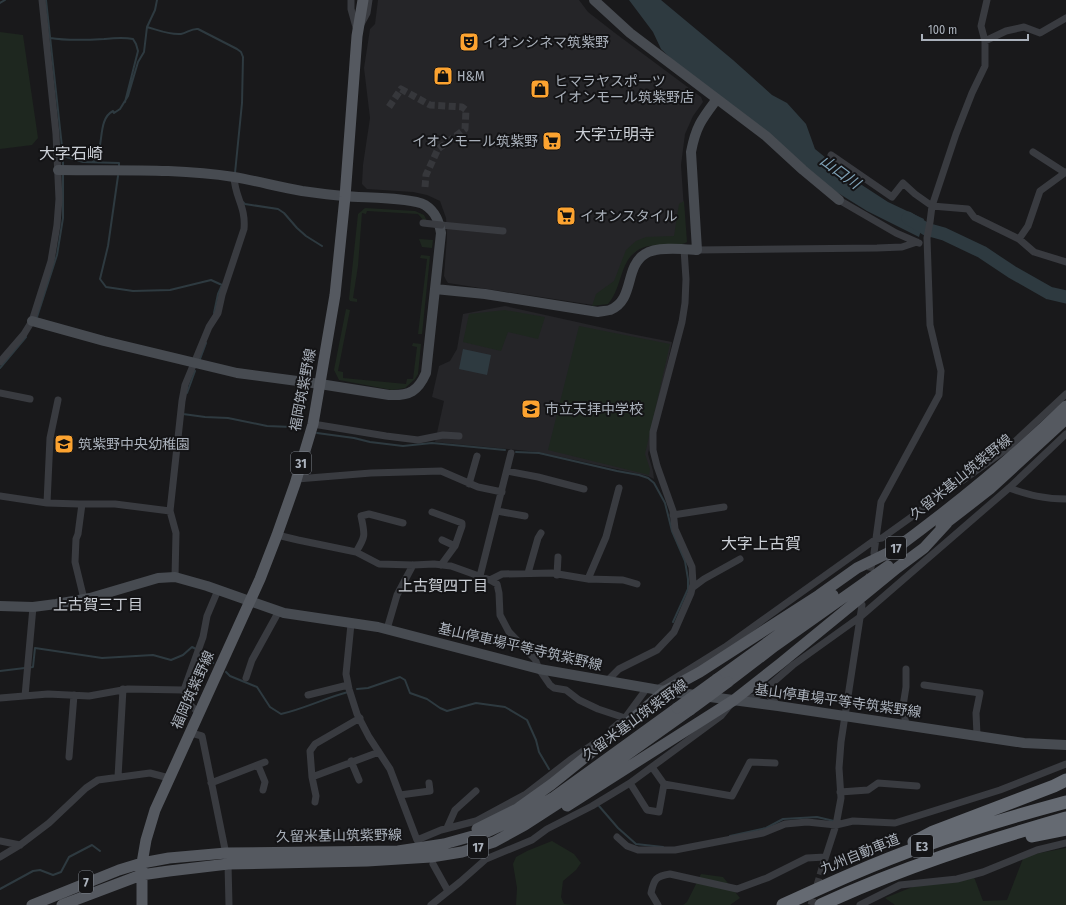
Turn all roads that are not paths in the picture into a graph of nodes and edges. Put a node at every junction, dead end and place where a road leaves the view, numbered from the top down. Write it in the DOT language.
graph roads {
  1 [pos="42,0"];
  2 [pos="351,0"];
  3 [pos="358,0"];
  4 [pos="363,0"];
  5 [pos="369,0"];
  6 [pos="594,0"];
  7 [pos="987,0"];
  8 [pos="1066,18"];
  9 [pos="358,30"];
  10 [pos="986,41"];
  11 [pos="717,99"];
  12 [pos="1033,152"];
  13 [pos="831,155"];
  14 [pos="58,170"];
  15 [pos="1065,172"];
  16 [pos="234,177"];
  17 [pos="345,197"];
  18 [pos="840,200"];
  19 [pos="932,206"];
  20 [pos="423,223"];
  21 [pos="503,231"];
  22 [pos="1019,239"];
  23 [pos="917,242"];
  24 [pos="926,242"];
  25 [pos="684,249"];
  26 [pos="697,250"];
  27 [pos="1066,262"];
  28 [pos="436,289"];
  29 [pos="32,322"];
  30 [pos="0,362"];
  31 [pos="195,363"];
  32 [pos="320,384"];
  33 [pos="0,393"];
  34 [pos="1066,394"];
  35 [pos="30,399"];
  36 [pos="58,400"];
  37 [pos="1066,406"];
  38 [pos="1066,419"];
  39 [pos="313,424"];
  40 [pos="1066,434"];
  41 [pos="459,436"];
  42 [pos="511,453"];
  43 [pos="477,456"];
  44 [pos="507,471"];
  45 [pos="296,479"];
  46 [pos="469,484"];
  47 [pos="619,488"];
  48 [pos="1009,488"];
  49 [pos="584,489"];
  50 [pos="502,492"];
  51 [pos="0,496"];
  52 [pos="1066,499"];
  53 [pos="46,503"];
  54 [pos="82,504"];
  55 [pos="724,507"];
  56 [pos="497,511"];
  57 [pos="170,512"];
  58 [pos="432,512"];
  59 [pos="673,515"];
  60 [pos="525,516"];
  61 [pos="403,523"];
  62 [pos="947,523"];
  63 [pos="541,533"];
  64 [pos="278,534"];
  65 [pos="876,539"];
  66 [pos="442,540"];
  67 [pos="455,546"];
  68 [pos="356,552"];
  69 [pos="874,552"];
  70 [pos="892,552"];
  71 [pos="558,557"];
  72 [pos="740,558"];
  73 [pos="413,565"];
  74 [pos="440,565"];
  75 [pos="528,573"];
  76 [pos="557,575"];
  77 [pos="480,576"];
  78 [pos="175,578"];
  79 [pos="588,579"];
  80 [pos="490,580"];
  81 [pos="637,584"];
  82 [pos="692,588"];
  83 [pos="218,590"];
  84 [pos="84,599"];
  85 [pos="250,601"];
  86 [pos="862,605"];
  87 [pos="0,606"];
  88 [pos="33,607"];
  89 [pos="280,612"];
  90 [pos="860,616"];
  91 [pos="351,624"];
  92 [pos="386,629"];
  93 [pos="538,669"];
  94 [pos="906,669"];
  95 [pos="246,678"];
  96 [pos="607,681"];
  97 [pos="348,685"];
  98 [pos="768,686"];
  99 [pos="924,686"];
  100 [pos="123,689"];
  101 [pos="184,690"];
  102 [pos="656,690"];
  103 [pos="74,695"];
  104 [pos="308,695"];
  105 [pos="24,696"];
  106 [pos="0,698"];
  107 [pos="734,700"];
  108 [pos="778,706"];
  109 [pos="199,713"];
  110 [pos="845,716"];
  111 [pos="360,718"];
  112 [pos="625,718"];
  113 [pos="906,725"];
  114 [pos="191,733"];
  115 [pos="977,735"];
  116 [pos="1066,745"];
  117 [pos="379,752"];
  118 [pos="69,757"];
  119 [pos="351,761"];
  120 [pos="265,762"];
  121 [pos="775,763"];
  122 [pos="1066,764"];
  123 [pos="258,765"];
  124 [pos="652,767"];
  125 [pos="118,777"];
  126 [pos="312,777"];
  127 [pos="169,778"];
  128 [pos="359,780"];
  129 [pos="1066,780"];
  130 [pos="211,782"];
  131 [pos="630,782"];
  132 [pos="429,783"];
  133 [pos="664,784"];
  134 [pos="918,786"];
  135 [pos="263,790"];
  136 [pos="476,791"];
  137 [pos="840,792"];
  138 [pos="400,795"];
  139 [pos="315,802"];
  140 [pos="1066,802"];
  141 [pos="1066,818"];
  142 [pos="836,825"];
  143 [pos="447,828"];
  144 [pos="1066,829"];
  145 [pos="617,837"];
  146 [pos="0,841"];
  147 [pos="494,842"];
  148 [pos="444,844"];
  149 [pos="1066,844"];
  150 [pos="20,845"];
  151 [pos="960,850"];
  152 [pos="0,857"];
  153 [pos="825,857"];
  154 [pos="227,859"];
  155 [pos="142,863"];
  156 [pos="433,864"];
  157 [pos="823,865"];
  158 [pos="141,875"];
  159 [pos="832,883"];
  160 [pos="448,891"];
  161 [pos="73,903"];
  162 [pos="32,905"];
  163 [pos="62,905"];
  164 [pos="142,905"];
  165 [pos="229,905"];
  166 [pos="431,905"];
  167 [pos="658,905"];
  168 [pos="783,905"];
  169 [pos="821,905"];
  170 [pos="860,905"];
  1 -- 14 [label="street"];
  2 -- 9 [label="street"];
  3 -- 9 [label="main road, 福岡筑紫野線 / 31"];
  4 -- 9 [label="main road, 福岡筑紫野線 / 31"];
  5 -- 9 [label="street"];
  6 -- 11 [label="street"];
  7 -- 10 [label="street"];
  8 -- 10 [label="street"];
  9 -- 17 [label="main road, 福岡筑紫野線 / 31"];
  10 -- 19 [label="street"];
  11 -- 18 [label="street"];
  11 -- 26 [label="street"];
  12 -- 15 [label="street"];
  13 -- 19 [label="street"];
  14 -- 16 [label="street"];
  14 -- 29 [label="street"];
  15 -- 22 [label="street"];
  16 -- 17 [label="street"];
  16 -- 31 [label="street"];
  17 -- 28 [label="street"];
  17 -- 32 [label="main road, 福岡筑紫野線 / 31"];
  18 -- 23 [label="street"];
  19 -- 22 [label="street"];
  19 -- 24 [label="street"];
  20 -- 21 [label="street, bridge"];
  22 -- 27 [label="street"];
  23 -- 24 [label="street"];
  23 -- 26 [label="street"];
  24 -- 65 [label="street"];
  25 -- 26 [label="street"];
  25 -- 28 [label="street"];
  25 -- 59 [label="street"];
  28 -- 32 [label="street"];
  29 -- 30 [label="street"];
  29 -- 31 [label="street"];
  31 -- 32 [label="street"];
  31 -- 57 [label="street"];
  32 -- 39 [label="main road, 福岡筑紫野線 / 31"];
  33 -- 35 [label="street"];
  34 -- 65 [label="street"];
  36 -- 53 [label="street"];
  37 -- 70 [label="main road, 久留米基山筑紫野線 / 17"];
  38 -- 62 [label="main road, 久留米基山筑紫野線 / 17"];
  39 -- 41 [label="street"];
  39 -- 45 [label="main road, 福岡筑紫野線 / 31"];
  40 -- 48 [label="street"];
  42 -- 44 [label="street"];
  43 -- 46 [label="street"];
  44 -- 49 [label="street"];
  44 -- 50 [label="street"];
  45 -- 46 [label="street"];
  45 -- 64 [label="main road, 福岡筑紫野線 / 31"];
  46 -- 50 [label="street"];
  47 -- 79 [label="street"];
  48 -- 52 [label="street"];
  48 -- 90 [label="street"];
  50 -- 56 [label="street"];
  51 -- 53 [label="street"];
  53 -- 54 [label="street"];
  54 -- 57 [label="street"];
  54 -- 84 [label="street"];
  55 -- 59 [label="street"];
  56 -- 60 [label="street"];
  56 -- 77 [label="street"];
  57 -- 78 [label="street"];
  58 -- 67 [label="street"];
  59 -- 82 [label="street"];
  61 -- 68 [label="street"];
  62 -- 107 [label="main road"];
  62 -- 147 [label="main road, 久留米基山筑紫野線 / 17, bridge"];
  63 -- 75 [label="street"];
  64 -- 68 [label="street"];
  64 -- 85 [label="main road, 福岡筑紫野線 / 31"];
  65 -- 69 [label="street"];
  65 -- 102 [label="street"];
  66 -- 67 [label="street"];
  67 -- 74 [label="street"];
  68 -- 73 [label="street"];
  70 -- 102 [label="main road"];
  70 -- 148 [label="main road, 久留米基山筑紫野線 / 17, bridge"];
  71 -- 76 [label="street"];
  72 -- 82 [label="street"];
  73 -- 74 [label="street"];
  73 -- 92 [label="street"];
  74 -- 77 [label="street"];
  75 -- 76 [label="street"];
  75 -- 80 [label="street"];
  76 -- 79 [label="street"];
  77 -- 80 [label="street"];
  78 -- 83 [label="street, 基山停車場平等寺筑紫野線"];
  78 -- 84 [label="street, 基山停車場平等寺筑紫野線"];
  79 -- 81 [label="street"];
  80 -- 93 [label="street"];
  82 -- 96 [label="street"];
  83 -- 85 [label="street, 基山停車場平等寺筑紫野線"];
  83 -- 101 [label="street"];
  84 -- 88 [label="street, 基山停車場平等寺筑紫野線"];
  85 -- 89 [label="street, 基山停車場平等寺筑紫野線"];
  85 -- 109 [label="main road, 福岡筑紫野線 / 31"];
  86 -- 90 [label="street"];
  87 -- 88 [label="street, 基山停車場平等寺筑紫野線"];
  88 -- 105 [label="street"];
  89 -- 91 [label="street, 基山停車場平等寺筑紫野線"];
  89 -- 95 [label="street"];
  90 -- 98 [label="street"];
  90 -- 110 [label="street"];
  91 -- 92 [label="street, 基山停車場平等寺筑紫野線"];
  91 -- 97 [label="street"];
  92 -- 93 [label="street, 基山停車場平等寺筑紫野線"];
  93 -- 96 [label="street, 基山停車場平等寺筑紫野線"];
  93 -- 112 [label="street"];
  94 -- 113 [label="street"];
  96 -- 102 [label="street, 基山停車場平等寺筑紫野線"];
  97 -- 104 [label="street"];
  97 -- 111 [label="street"];
  98 -- 107 [label="street"];
  98 -- 108 [label="street"];
  99 -- 115 [label="street"];
  100 -- 101 [label="street"];
  100 -- 103 [label="street"];
  100 -- 125 [label="street"];
  101 -- 109 [label="street"];
  102 -- 107 [label="street, 基山停車場平等寺筑紫野線"];
  102 -- 112 [label="street"];
  102 -- 148 [label="main road"];
  103 -- 105 [label="street"];
  103 -- 118 [label="street"];
  105 -- 106 [label="street"];
  107 -- 108 [label="street, 基山停車場平等寺筑紫野線"];
  107 -- 124 [label="street"];
  107 -- 147 [label="main road"];
  108 -- 110 [label="street, 基山停車場平等寺筑紫野線"];
  109 -- 114 [label="main road, 福岡筑紫野線 / 31"];
  110 -- 113 [label="street, 基山停車場平等寺筑紫野線"];
  110 -- 137 [label="street"];
  111 -- 117 [label="street"];
  111 -- 126 [label="street"];
  112 -- 143 [label="street"];
  113 -- 115 [label="street, 基山停車場平等寺筑紫野線"];
  114 -- 127 [label="main road, 福岡筑紫野線 / 31"];
  114 -- 130 [label="street"];
  115 -- 116 [label="street, 基山停車場平等寺筑紫野線"];
  117 -- 119 [label="street"];
  117 -- 138 [label="street"];
  119 -- 126 [label="street"];
  119 -- 128 [label="street"];
  120 -- 123 [label="street"];
  121 -- 133 [label="street"];
  122 -- 142 [label="street"];
  123 -- 130 [label="street"];
  123 -- 135 [label="street"];
  124 -- 131 [label="street"];
  124 -- 133 [label="street"];
  125 -- 127 [label="street"];
  125 -- 150 [label="street"];
  126 -- 139 [label="street"];
  127 -- 155 [label="main road, 福岡筑紫野線 / 31"];
  129 -- 159 [label="highway"];
  130 -- 154 [label="street"];
  131 -- 133 [label="street"];
  131 -- 160 [label="street"];
  132 -- 138 [label="street"];
  134 -- 137 [label="street"];
  136 -- 143 [label="street"];
  137 -- 142 [label="street"];
  138 -- 143 [label="street"];
  140 -- 159 [label="highway, 九州自動車道 / E3"];
  141 -- 151 [label="highway, E3"];
  142 -- 145 [label="street"];
  142 -- 153 [label="street"];
  144 -- 151 [label="highway"];
  146 -- 150 [label="street"];
  147 -- 154 [label="main road, 久留米基山筑紫野線 / 17"];
  148 -- 154 [label="main road, 久留米基山筑紫野線 / 17"];
  149 -- 170 [label="street"];
  150 -- 152 [label="street"];
  151 -- 169 [label="highway, E3"];
  153 -- 157 [label="street"];
  153 -- 167 [label="street"];
  154 -- 155 [label="main road, 久留米基山筑紫野線 / 17"];
  154 -- 158 [label="main road, 久留米基山筑紫野線 / 17"];
  154 -- 165 [label="street"];
  155 -- 158 [label="main road, 福岡筑紫野線"];
  155 -- 162 [label="main road, 7"];
  156 -- 160 [label="street"];
  158 -- 161 [label="main road, 7"];
  158 -- 164 [label="main road, 福岡筑紫野線"];
  159 -- 168 [label="highway, 九州自動車道 / E3"];
  160 -- 166 [label="street"];
  161 -- 163 [label="main road, 7"];
}
